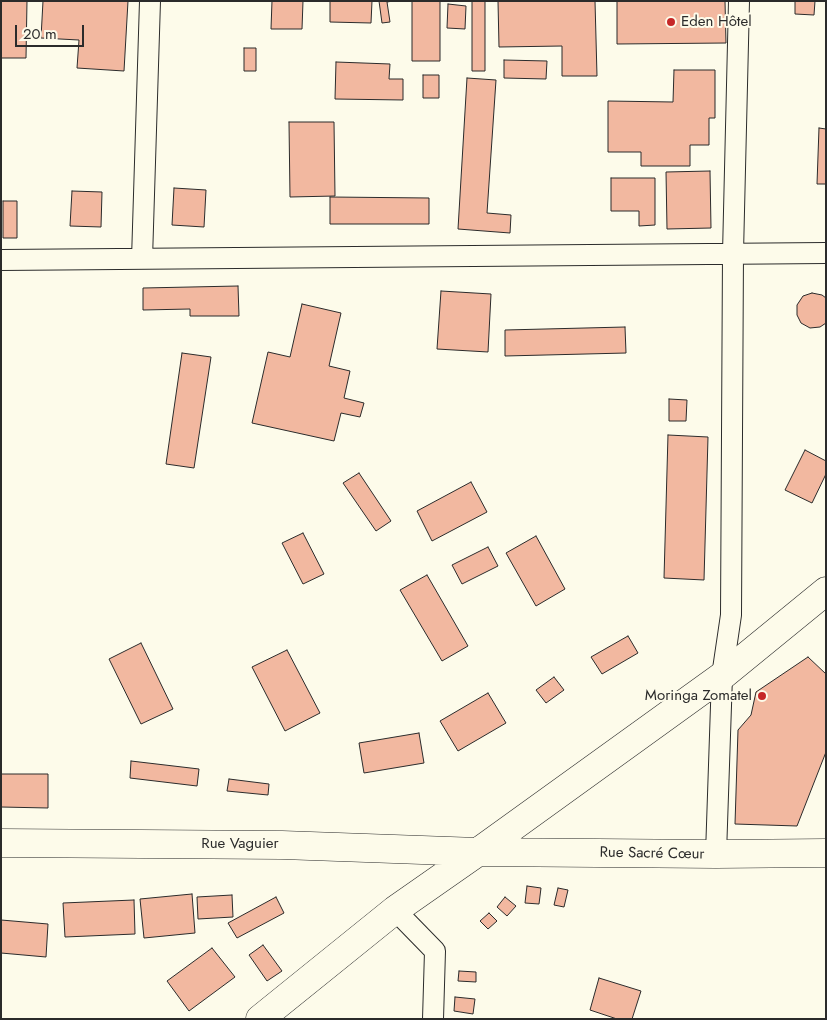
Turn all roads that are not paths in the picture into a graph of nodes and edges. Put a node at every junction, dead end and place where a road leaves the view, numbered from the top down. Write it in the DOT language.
graph roads {
  1 [pos="150,1"];
  2 [pos="739,1"];
  3 [pos="733,253"];
  4 [pos="826,253"];
  5 [pos="142,259"];
  6 [pos="1,260"];
  7 [pos="826,591"];
  8 [pos="722,676"];
  9 [pos="1,843"];
  10 [pos="478,852"];
  11 [pos="826,853"];
  12 [pos="716,854"];
  13 [pos="394,910"];
  14 [pos="260,1019"];
  15 [pos="433,1019"];
  1 -- 5 [label="street"];
  2 -- 3 [label="street"];
  3 -- 4 [label="street"];
  3 -- 5 [label="street"];
  3 -- 8 [label="street"];
  5 -- 6 [label="street"];
  7 -- 8 [label="street"];
  8 -- 10 [label="street"];
  8 -- 12 [label="street"];
  9 -- 10 [label="street, Rue Vaguier"];
  10 -- 12 [label="street, Rue Sacré Cœur"];
  10 -- 13 [label="street"];
  11 -- 12 [label="street, Rue Sacré Cœur"];
  13 -- 14 [label="street"];
  13 -- 15 [label="street"];
}
